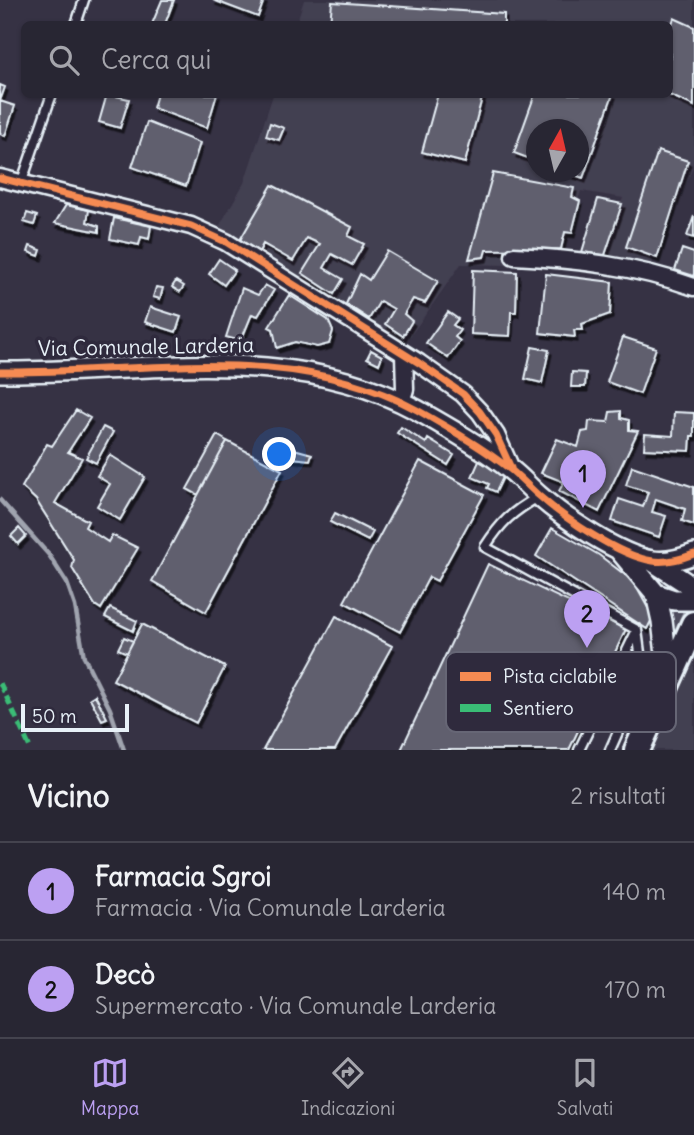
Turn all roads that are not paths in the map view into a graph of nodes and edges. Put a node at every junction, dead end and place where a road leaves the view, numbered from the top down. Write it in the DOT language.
graph roads {
  1 [pos="84,0"];
  2 [pos="77,21"];
  3 [pos="50,98"];
  4 [pos="0,178"];
  5 [pos="21,184"];
  6 [pos="514,256"];
  7 [pos="694,287"];
  8 [pos="404,354"];
  9 [pos="0,372"];
  10 [pos="401,402"];
  11 [pos="512,471"];
  12 [pos="539,496"];
  13 [pos="620,551"];
  14 [pos="694,554"];
  15 [pos="652,561"];
  16 [pos="694,588"];
  17 [pos="656,594"];
  18 [pos="694,600"];
  19 [pos="694,624"];
  20 [pos="637,630"];
  21 [pos="626,652"];
  22 [pos="640,652"];
  23 [pos="665,652"];
  24 [pos="676,662"];
  25 [pos="588,732"];
  26 [pos="618,732"];
  27 [pos="645,732"];
  28 [pos="579,750"];
  29 [pos="610,750"];
  30 [pos="637,750"];
  1 -- 2 [label="lane"];
  3 -- 5 [label="lane"];
  4 -- 5 [label="street"];
  5 -- 8 [label="street"];
  6 -- 7 [label="street"];
  8 -- 10 [label="street"];
  8 -- 11 [label="street"];
  9 -- 10 [label="street, Via Comunale Larderia"];
  10 -- 11 [label="street, Via Comunale Larderia"];
  11 -- 12 [label="street, Via Comunale Larderia"];
  12 -- 13 [label="street, Via Comunale Larderia"];
  12 -- 20 [label="lane"];
  13 -- 15 [label="street, Via Comunale Larderia"];
  13 -- 17 [label="street, Via Comunale Larderia"];
  14 -- 15 [label="street, Via Comunale Larderia"];
  15 -- 16 [label="street, Via Comunale Larderia"];
  17 -- 18 [label="street"];
  17 -- 23 [label="street, Via Comunale Larderia"];
  19 -- 24 [label="main road"];
  20 -- 21 [label="lane"];
  20 -- 22 [label="lane"];
  25 -- 28 [label="lane"];
  26 -- 29 [label="lane"];
  27 -- 30 [label="main road"];
}
